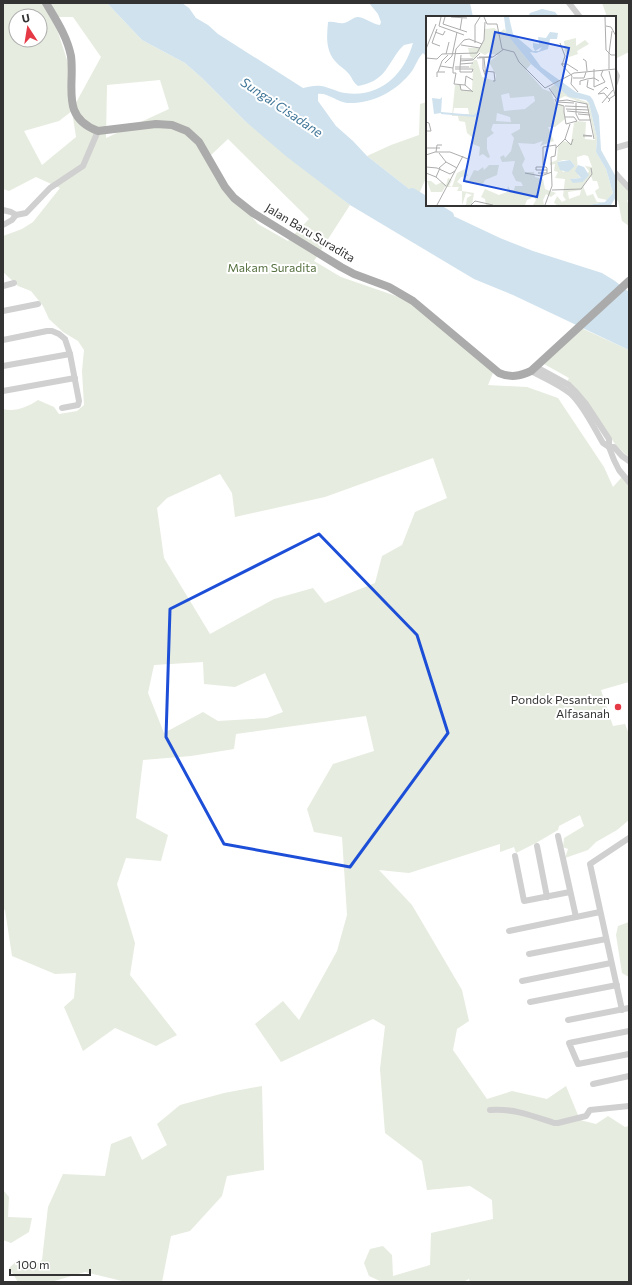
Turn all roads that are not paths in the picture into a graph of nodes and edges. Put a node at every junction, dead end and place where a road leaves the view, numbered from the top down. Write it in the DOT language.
graph roads {
  1 [pos="46,3"];
  2 [pos="568,3"];
  3 [pos="579,16"];
  4 [pos="98,130"];
  5 [pos="629,144"];
  6 [pos="616,148"];
  7 [pos="616,174"];
  8 [pos="629,188"];
  9 [pos="3,210"];
  10 [pos="16,215"];
  11 [pos="3,225"];
  12 [pos="629,281"];
  13 [pos="14,284"];
  14 [pos="3,286"];
  15 [pos="38,304"];
  16 [pos="3,312"];
  17 [pos="3,340"];
  18 [pos="70,354"];
  19 [pos="3,366"];
  20 [pos="536,367"];
  21 [pos="75,378"];
  22 [pos="3,391"];
  23 [pos="62,408"];
  24 [pos="609,447"];
  25 [pos="629,461"];
  26 [pos="629,482"];
  27 [pos="558,836"];
  28 [pos="629,838"];
  29 [pos="536,846"];
  30 [pos="515,856"];
  31 [pos="570,892"];
  32 [pos="547,896"];
  33 [pos="600,912"];
  34 [pos="576,917"];
  35 [pos="509,931"];
  36 [pos="606,939"];
  37 [pos="529,954"];
  38 [pos="612,963"];
  39 [pos="522,981"];
  40 [pos="617,985"];
  41 [pos="530,1002"];
  42 [pos="629,1008"];
  43 [pos="622,1010"];
  44 [pos="568,1020"];
  45 [pos="629,1031"];
  46 [pos="629,1054"];
  47 [pos="629,1076"];
  48 [pos="593,1084"];
  49 [pos="629,1106"];
  50 [pos="490,1110"];
  1 -- 4 [label="main road"];
  2 -- 3 [label="street"];
  4 -- 10 [label="street"];
  4 -- 20 [label="main road, Jalan Baru Suradita"];
  5 -- 6 [label="street"];
  7 -- 8 [label="street"];
  9 -- 10 [label="street"];
  10 -- 11 [label="street"];
  12 -- 20 [label="main road, Jalan Baru Suradita"];
  13 -- 14 [label="street"];
  15 -- 16 [label="street"];
  17 -- 18 [label="street"];
  18 -- 19 [label="street"];
  18 -- 21 [label="street"];
  20 -- 24 [label="street"];
  21 -- 22 [label="street"];
  21 -- 23 [label="street"];
  24 -- 25 [label="street"];
  24 -- 26 [label="street"];
  27 -- 31 [label="street"];
  28 -- 33 [label="street"];
  29 -- 32 [label="street"];
  30 -- 32 [label="street"];
  31 -- 32 [label="street"];
  31 -- 34 [label="street"];
  33 -- 34 [label="street"];
  33 -- 36 [label="street"];
  34 -- 35 [label="street"];
  36 -- 37 [label="street"];
  36 -- 38 [label="street"];
  38 -- 39 [label="street"];
  38 -- 40 [label="street"];
  40 -- 41 [label="street"];
  40 -- 43 [label="street"];
  42 -- 43 [label="street"];
  43 -- 44 [label="street"];
  45 -- 46 [label="street"];
  47 -- 48 [label="street"];
  49 -- 50 [label="street"];
}
